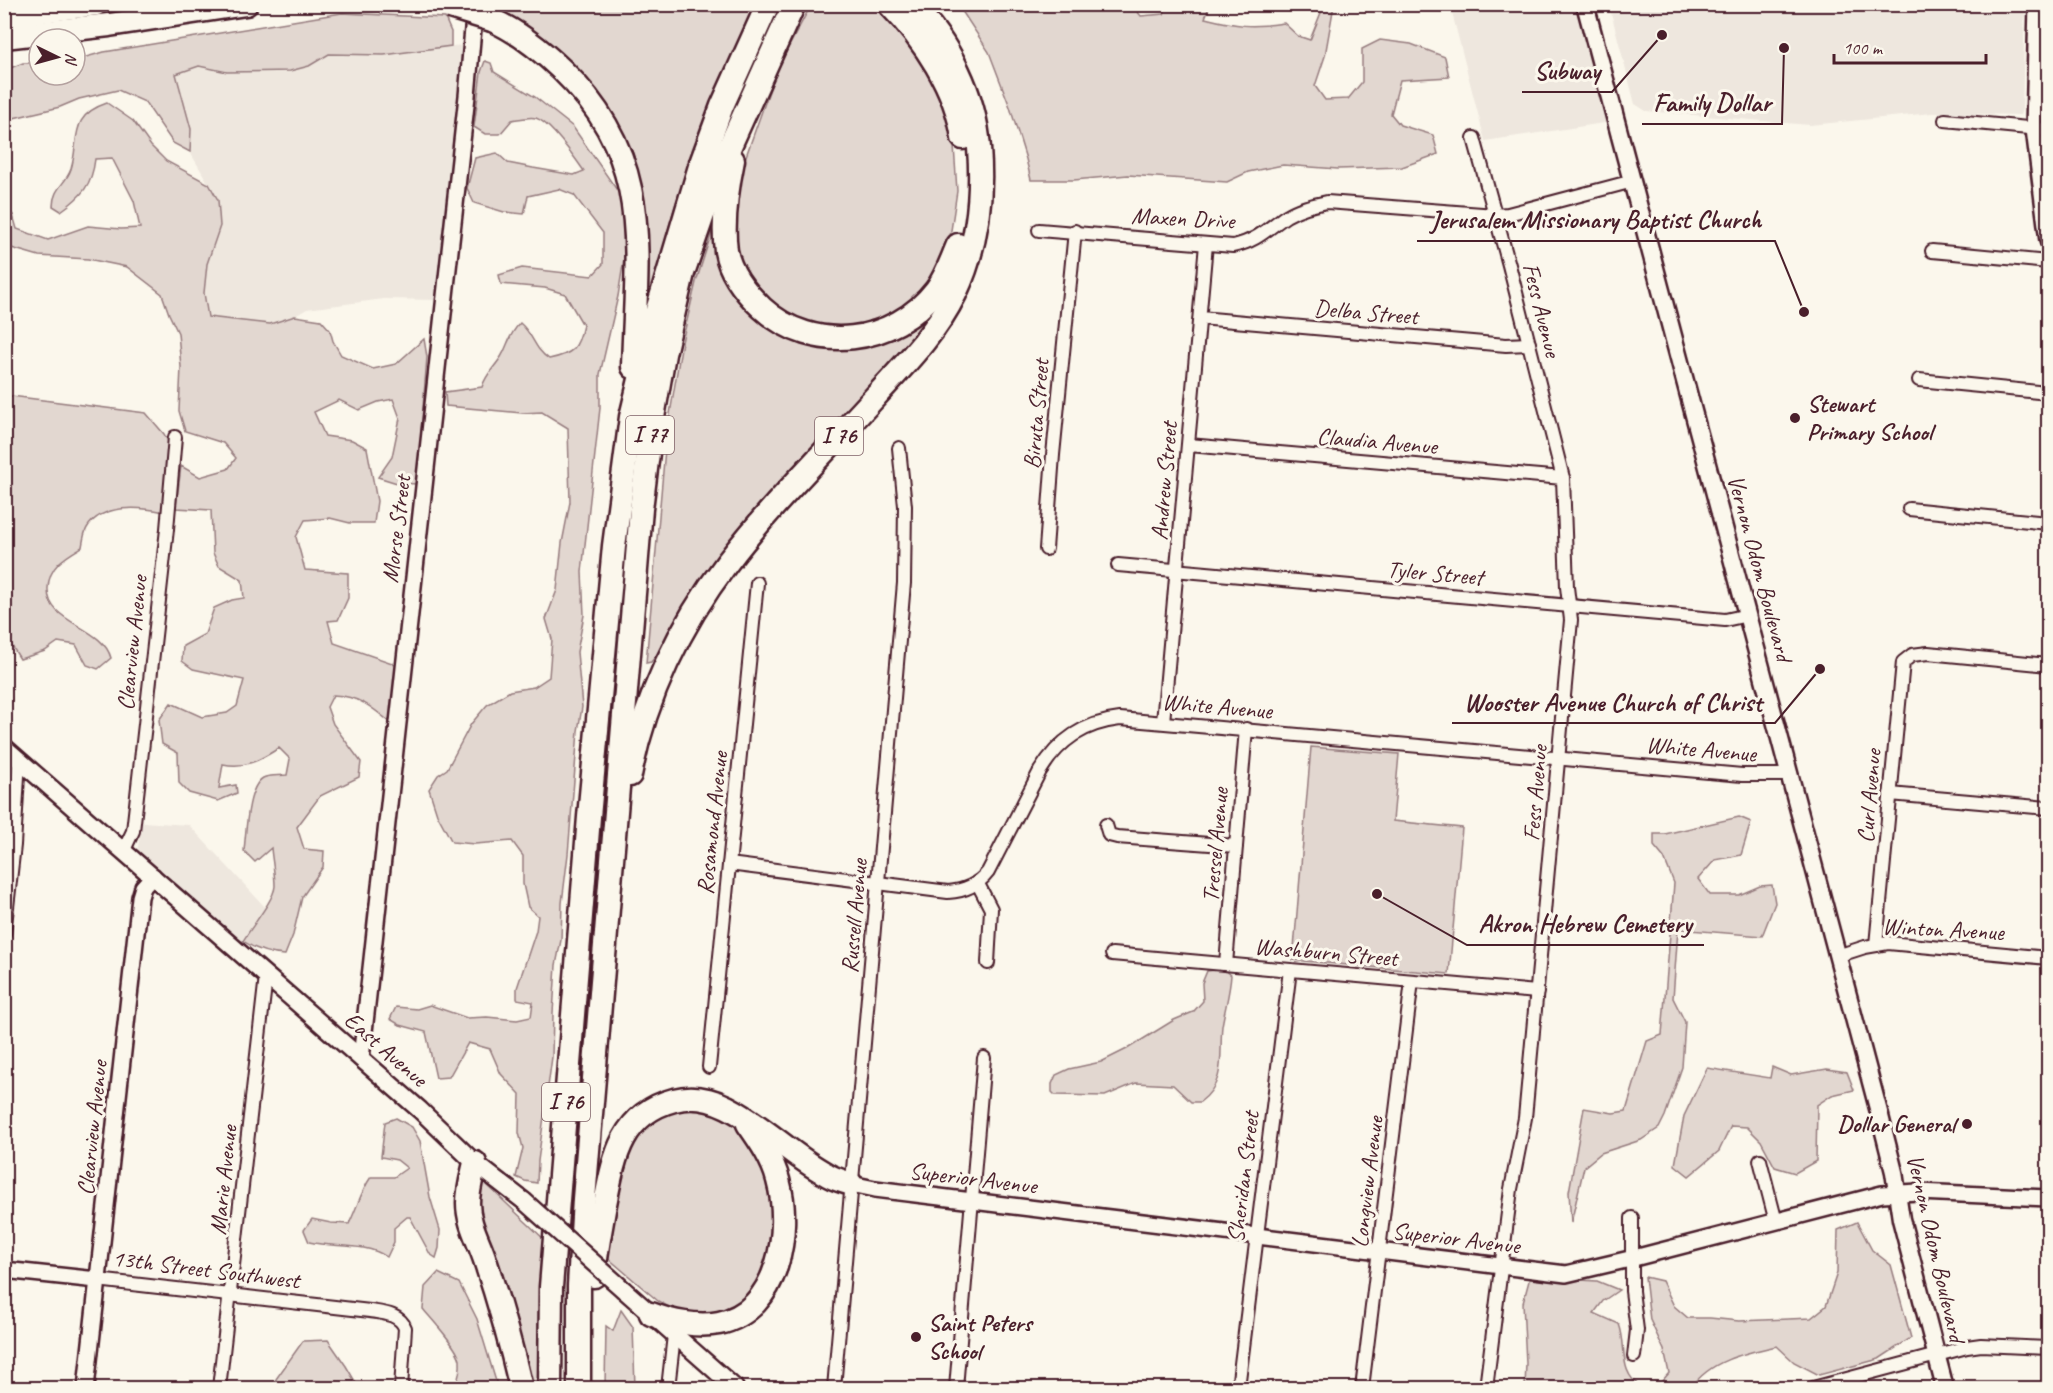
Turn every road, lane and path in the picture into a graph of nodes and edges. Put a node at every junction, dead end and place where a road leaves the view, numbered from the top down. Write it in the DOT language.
graph roads {
  1 [pos="96,4"];
  2 [pos="246,4"];
  3 [pos="265,4"];
  4 [pos="475,4"];
  5 [pos="768,4"];
  6 [pos="794,4"];
  7 [pos="889,4"];
  8 [pos="911,4"];
  9 [pos="1586,4"];
  10 [pos="2037,4"];
  11 [pos="240,5"];
  12 [pos="445,6"];
  13 [pos="4,16"];
  14 [pos="784,27"];
  15 [pos="4,37"];
  16 [pos="1946,120"];
  17 [pos="2042,129"];
  18 [pos="1474,138"];
  19 [pos="1633,181"];
  20 [pos="1496,215"];
  21 [pos="1039,230"];
  22 [pos="1075,231"];
  23 [pos="2049,241"];
  24 [pos="1206,244"];
  25 [pos="1932,251"];
  26 [pos="2049,262"];
  27 [pos="1200,318"];
  28 [pos="1529,344"];
  29 [pos="1919,380"];
  30 [pos="2049,393"];
  31 [pos="632,417"];
  32 [pos="175,437"];
  33 [pos="1188,445"];
  34 [pos="899,448"];
  35 [pos="1563,478"];
  36 [pos="1909,509"];
  37 [pos="2049,523"];
  38 [pos="1046,549"];
  39 [pos="1118,566"];
  40 [pos="1177,571"];
  41 [pos="757,583"];
  42 [pos="1569,606"];
  43 [pos="1748,615"];
  44 [pos="2049,665"];
  45 [pos="1163,722"];
  46 [pos="1246,729"];
  47 [pos="4,747"];
  48 [pos="1559,758"];
  49 [pos="19,759"];
  50 [pos="1789,775"];
  51 [pos="1890,794"];
  52 [pos="2049,808"];
  53 [pos="1106,825"];
  54 [pos="1236,846"];
  55 [pos="124,850"];
  56 [pos="612,864"];
  57 [pos="729,864"];
  58 [pos="153,876"];
  59 [pos="977,882"];
  60 [pos="877,883"];
  61 [pos="4,934"];
  62 [pos="1876,945"];
  63 [pos="1112,954"];
  64 [pos="1837,956"];
  65 [pos="2049,958"];
  66 [pos="988,963"];
  67 [pos="1226,964"];
  68 [pos="1290,970"];
  69 [pos="266,976"];
  70 [pos="1412,981"];
  71 [pos="1537,992"];
  72 [pos="984,1058"];
  73 [pos="361,1059"];
  74 [pos="709,1067"];
  75 [pos="744,1117"];
  76 [pos="1760,1160"];
  77 [pos="475,1163"];
  78 [pos="851,1184"];
  79 [pos="1897,1193"];
  80 [pos="2049,1198"];
  81 [pos="972,1200"];
  82 [pos="1632,1218"];
  83 [pos="1776,1222"];
  84 [pos="1257,1237"];
  85 [pos="1379,1251"];
  86 [pos="1634,1258"];
  87 [pos="1501,1266"];
  88 [pos="4,1270"];
  89 [pos="98,1280"];
  90 [pos="231,1294"];
  91 [pos="651,1314"];
  92 [pos="674,1335"];
  93 [pos="2049,1348"];
  94 [pos="1936,1355"];
  95 [pos="1634,1356"];
  96 [pos="86,1389"];
  97 [pos="219,1389"];
  98 [pos="401,1389"];
  99 [pos="521,1389"];
  100 [pos="550,1389"];
  101 [pos="579,1389"];
  102 [pos="588,1389"];
  103 [pos="668,1389"];
  104 [pos="735,1389"];
  105 [pos="834,1389"];
  106 [pos="956,1389"];
  107 [pos="1238,1389"];
  108 [pos="1362,1389"];
  109 [pos="1486,1389"];
  110 [pos="1813,1389"];
  111 [pos="1945,1389"];
  1 -- 13 [label="highway"];
  2 -- 11 [label="highway"];
  3 -- 11 [label="highway"];
  4 -- 73 [label="street, Morse Street"];
  5 -- 31 [label="highway, I 77"];
  6 -- 14 [label="highway, I 77"];
  7 -- 14 [label="highway"];
  8 -- 56 [label="highway, I 76"];
  9 -- 19 [label="main road, Vernon Odom Boulevard"];
  10 -- 17 [label="street"];
  11 -- 15 [label="highway"];
  12 -- 31 [label="highway, I 76, bridge"];
  14 -- 56 [label="highway, I 77"];
  16 -- 17 [label="street"];
  17 -- 23 [label="street"];
  18 -- 20 [label="street, Fess Avenue"];
  19 -- 20 [label="street, Maxen Drive"];
  19 -- 43 [label="main road, Vernon Odom Boulevard"];
  20 -- 24 [label="street, Maxen Drive"];
  20 -- 28 [label="street, Fess Avenue"];
  21 -- 22 [label="street, Maxen Drive"];
  22 -- 24 [label="street, Maxen Drive"];
  22 -- 38 [label="street, Biruta Street"];
  24 -- 27 [label="street, Andrew Street"];
  25 -- 26 [label="street"];
  27 -- 28 [label="street, Delba Street"];
  27 -- 33 [label="street, Andrew Street"];
  28 -- 35 [label="street, Fess Avenue"];
  29 -- 30 [label="street"];
  31 -- 100 [label="highway, I 76"];
  32 -- 55 [label="street, Clearview Avenue"];
  33 -- 35 [label="street, Claudia Avenue"];
  33 -- 40 [label="street, Andrew Street"];
  34 -- 60 [label="street, Russell Avenue"];
  35 -- 42 [label="street, Fess Avenue"];
  36 -- 37 [label="street"];
  39 -- 40 [label="street, Tyler Street"];
  40 -- 42 [label="street, Tyler Street"];
  40 -- 45 [label="street, Andrew Street"];
  41 -- 57 [label="street, Rosamond Avenue"];
  42 -- 43 [label="street, Tyler Street"];
  42 -- 48 [label="street, Fess Avenue"];
  43 -- 50 [label="main road, Vernon Odom Boulevard"];
  44 -- 51 [label="street, Curl Avenue"];
  45 -- 46 [label="street, White Avenue"];
  45 -- 59 [label="street, White Avenue"];
  46 -- 48 [label="street, White Avenue"];
  46 -- 54 [label="street, Tressel Avenue"];
  47 -- 49 [label="main road, East Avenue"];
  48 -- 50 [label="street, White Avenue"];
  48 -- 71 [label="street, Fess Avenue"];
  49 -- 55 [label="main road, East Avenue"];
  49 -- 61 [label="street"];
  50 -- 64 [label="main road, Vernon Odom Boulevard"];
  51 -- 52 [label="street"];
  51 -- 62 [label="street, Curl Avenue"];
  53 -- 54 [label="street"];
  54 -- 67 [label="street, Tressel Avenue"];
  55 -- 58 [label="main road, East Avenue"];
  56 -- 101 [label="highway, I 76"];
  57 -- 60 [label="street"];
  57 -- 74 [label="street, Rosamond Avenue"];
  58 -- 69 [label="main road, East Avenue"];
  58 -- 89 [label="street, Clearview Avenue"];
  59 -- 60 [label="street"];
  59 -- 66 [label="street"];
  60 -- 78 [label="street, Russell Avenue"];
  62 -- 64 [label="street, Winton Avenue"];
  62 -- 65 [label="street, Winton Avenue"];
  63 -- 67 [label="street, Washburn Street"];
  64 -- 79 [label="main road, Vernon Odom Boulevard"];
  67 -- 68 [label="street, Washburn Street"];
  68 -- 70 [label="street, Washburn Street"];
  68 -- 84 [label="street, Sheridan Street"];
  69 -- 73 [label="main road, East Avenue"];
  69 -- 90 [label="street, Marie Avenue"];
  70 -- 71 [label="street, Washburn Street"];
  70 -- 85 [label="street, Longview Avenue"];
  71 -- 87 [label="street, Fess Avenue"];
  72 -- 81 [label="street"];
  73 -- 77 [label="main road, East Avenue"];
  75 -- 78 [label="highway"];
  75 -- 91 [label="highway"];
  75 -- 102 [label="highway"];
  76 -- 83 [label="street"];
  77 -- 91 [label="main road, East Avenue, bridge"];
  77 -- 99 [label="highway"];
  78 -- 81 [label="street, Superior Avenue"];
  78 -- 105 [label="street, Russell Avenue"];
  79 -- 80 [label="street, Superior Avenue"];
  79 -- 83 [label="street, Superior Avenue"];
  79 -- 94 [label="main road, Vernon Odom Boulevard"];
  81 -- 84 [label="street, Superior Avenue"];
  81 -- 106 [label="street"];
  82 -- 86 [label="street"];
  83 -- 86 [label="street, Superior Avenue"];
  84 -- 85 [label="street, Superior Avenue"];
  84 -- 107 [label="street, Sheridan Street"];
  85 -- 87 [label="street, Superior Avenue"];
  85 -- 108 [label="street, Longview Avenue"];
  86 -- 87 [label="street, Superior Avenue"];
  86 -- 95 [label="street"];
  87 -- 109 [label="street, Fess Avenue"];
  88 -- 89 [label="street, 13th Street Southwest"];
  89 -- 90 [label="street, 13th Street Southwest"];
  89 -- 96 [label="street, Clearview Avenue"];
  90 -- 97 [label="street, Marie Avenue"];
  90 -- 98 [label="street, 13th Street Southwest"];
  91 -- 92 [label="main road, East Avenue"];
  92 -- 103 [label="street"];
  92 -- 104 [label="main road, East Avenue"];
  93 -- 94 [label="street"];
  94 -- 110 [label="street"];
  94 -- 111 [label="main road, Vernon Odom Boulevard"];
}
